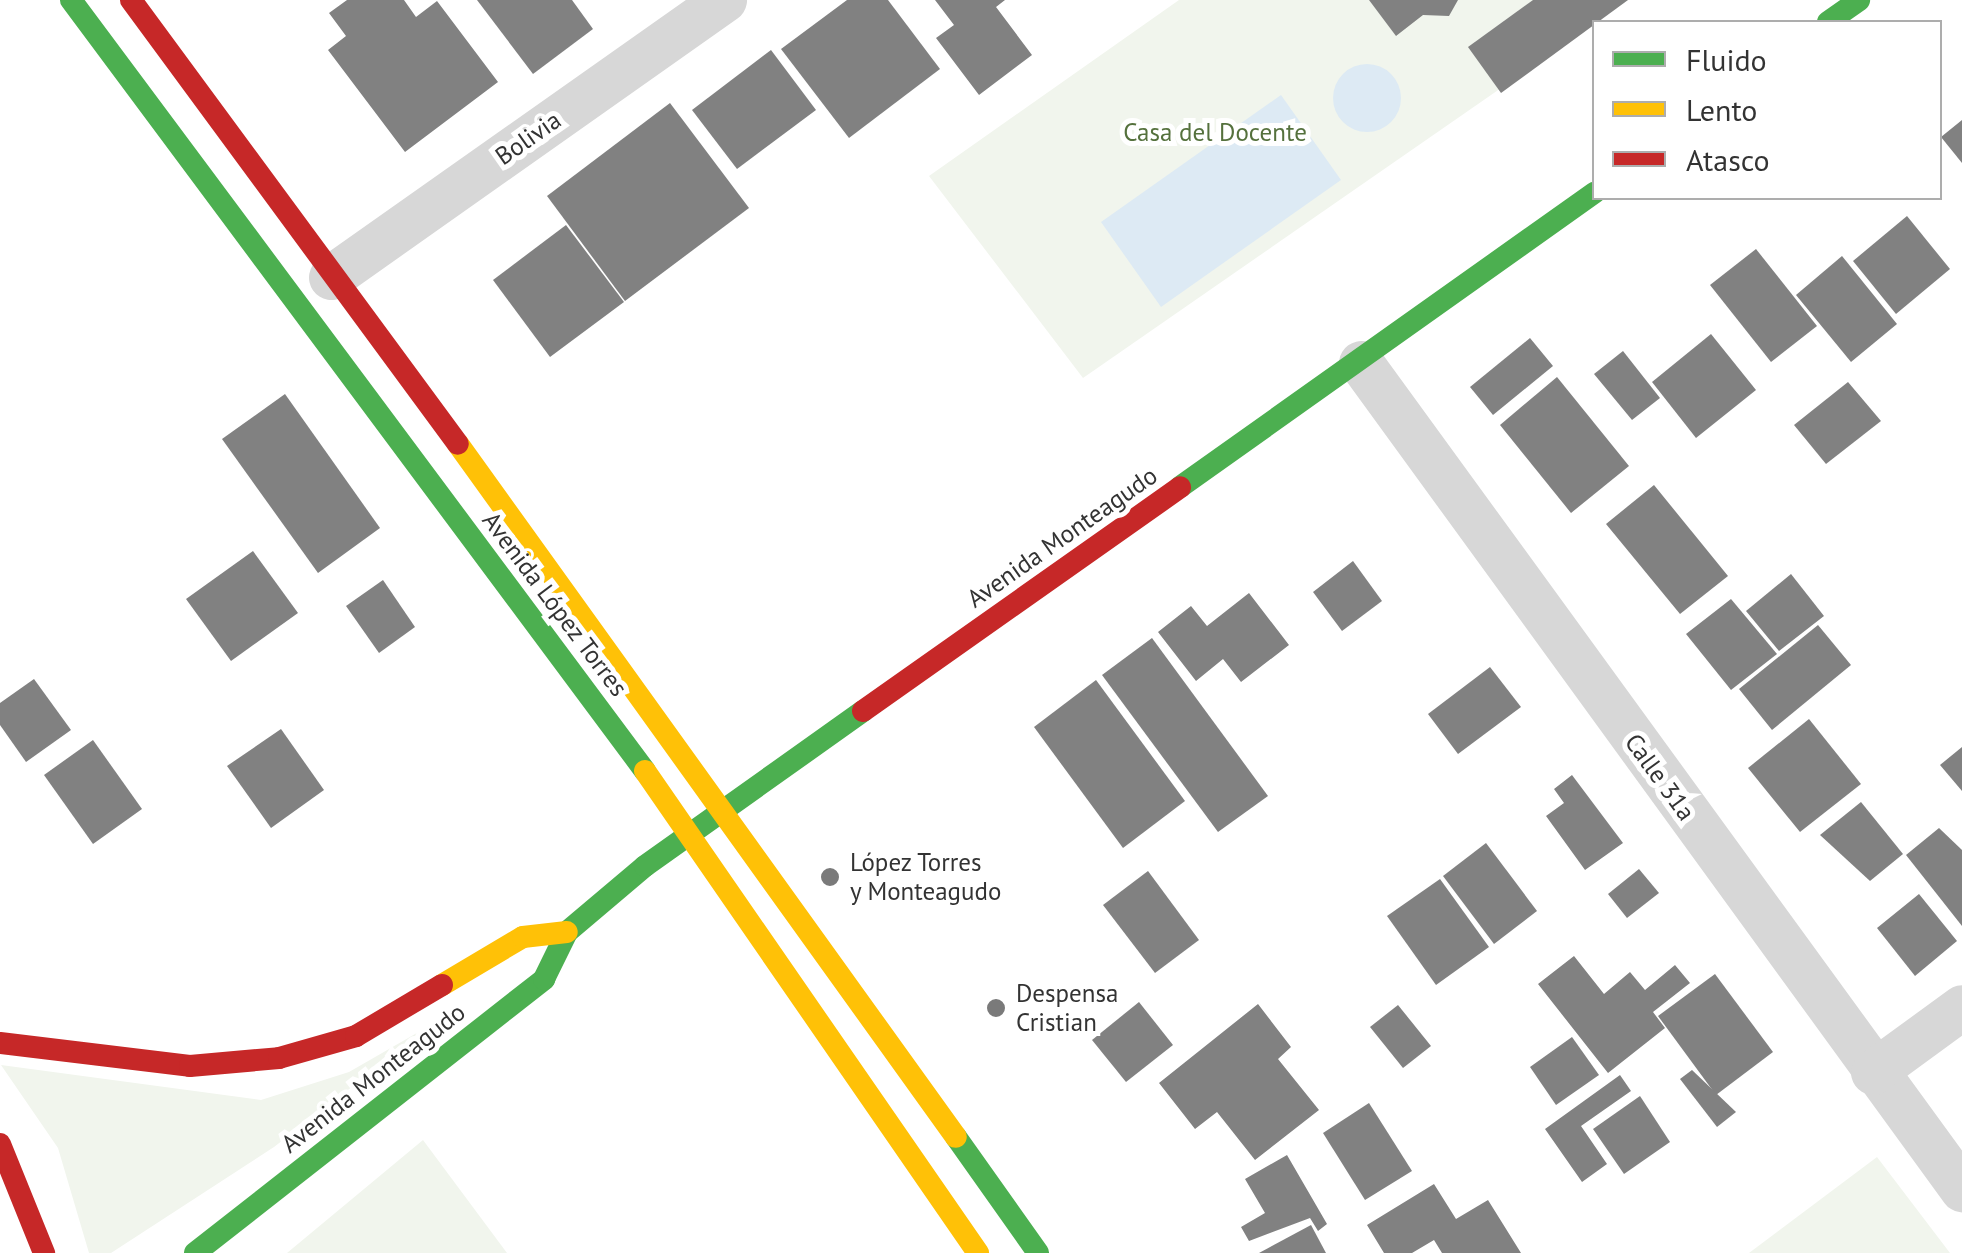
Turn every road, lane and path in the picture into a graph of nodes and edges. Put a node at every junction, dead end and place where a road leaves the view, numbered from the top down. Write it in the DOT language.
graph roads {
  1 [pos="71,0"];
  2 [pos="131,0"];
  3 [pos="724,0"];
  4 [pos="1858,0"];
  5 [pos="1831,20"];
  6 [pos="1592,194"];
  7 [pos="331,277"];
  8 [pos="1362,363"];
  9 [pos="725,808"];
  10 [pos="691,835"];
  11 [pos="566,932"];
  12 [pos="1962,1007"];
  13 [pos="0,1043"];
  14 [pos="1873,1072"];
  15 [pos="0,1144"];
  16 [pos="1962,1189"];
  17 [pos="44,1253"];
  18 [pos="194,1253"];
  19 [pos="978,1253"];
  20 [pos="1038,1253"];
  1 -- 10 [label="main road, Avenida López Torres"];
  2 -- 7 [label="main road, Avenida López Torres"];
  3 -- 7 [label="street, Bolivia"];
  4 -- 5 [label="main road"];
  6 -- 8 [label="main road, Avenida Monteagudo"];
  7 -- 9 [label="main road, Avenida López Torres"];
  8 -- 9 [label="main road, Avenida Monteagudo"];
  8 -- 14 [label="street, Calle 31a"];
  9 -- 10 [label="main road, Avenida Monteagudo"];
  9 -- 20 [label="main road, Avenida López Torres"];
  10 -- 11 [label="main road, Avenida Monteagudo"];
  10 -- 19 [label="main road, Avenida López Torres"];
  11 -- 13 [label="main road, Avenida Monteagudo"];
  11 -- 18 [label="main road, Avenida Monteagudo"];
  12 -- 14 [label="street"];
  14 -- 16 [label="street, Calle 31a"];
  15 -- 17 [label="main road"];
}
